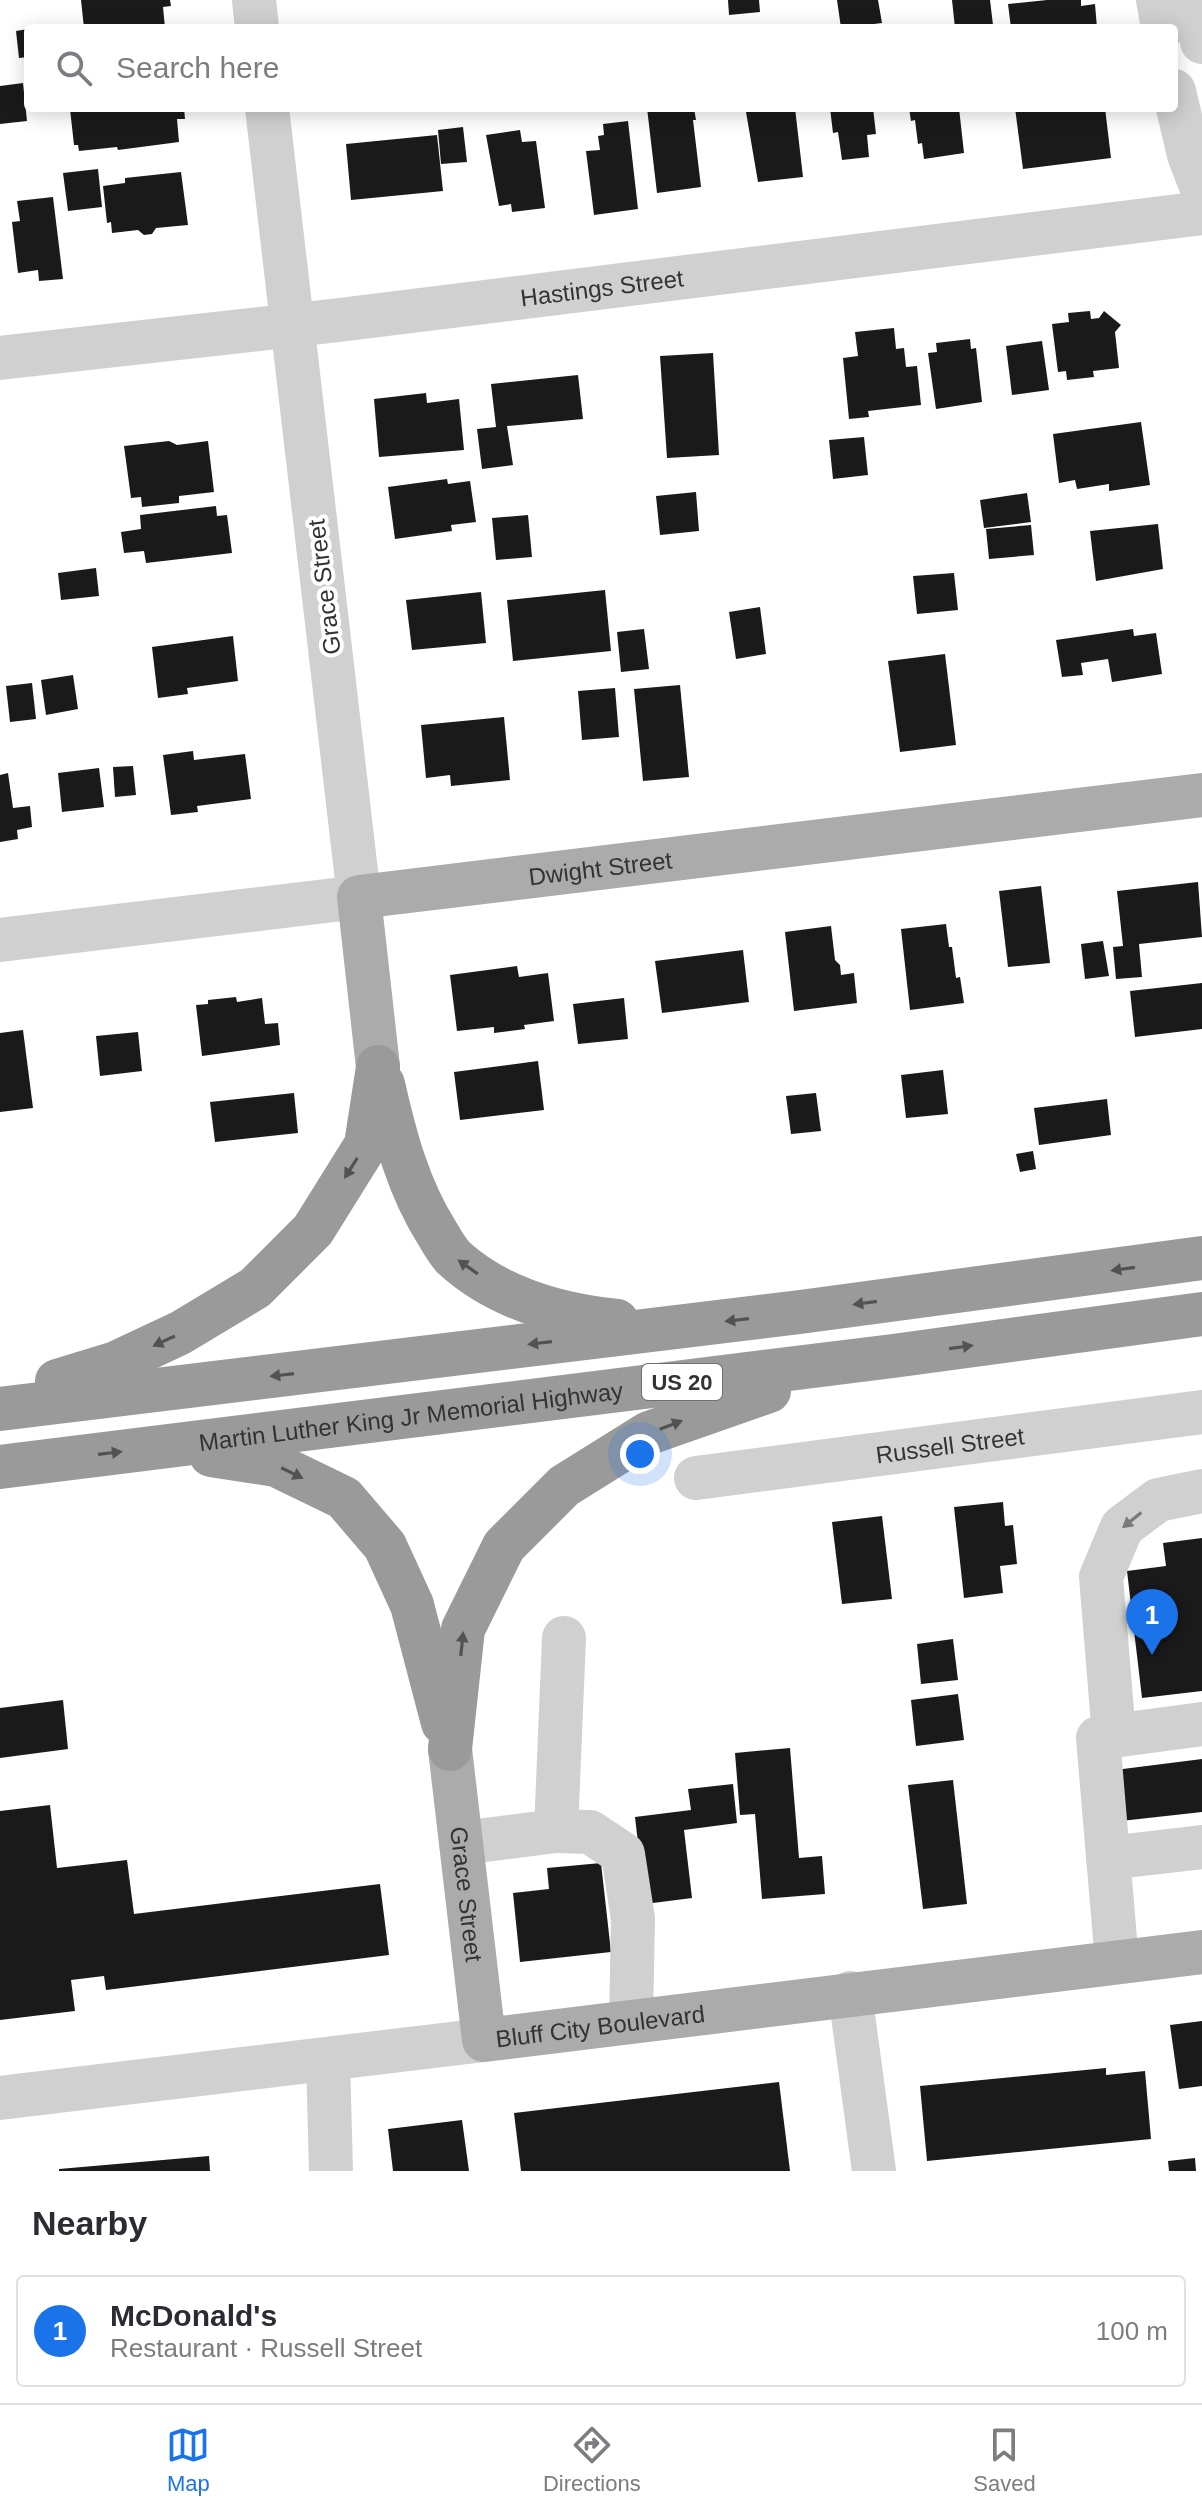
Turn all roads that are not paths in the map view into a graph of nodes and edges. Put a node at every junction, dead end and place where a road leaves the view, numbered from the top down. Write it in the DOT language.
graph roads {
  1 [pos="254,0"];
  2 [pos="1158,0"];
  3 [pos="1198,0"];
  4 [pos="257,24"];
  5 [pos="1162,24"];
  6 [pos="1202,42"];
  7 [pos="1178,108"];
  8 [pos="267,112"];
  9 [pos="1202,189"];
  10 [pos="1202,213"];
  11 [pos="294,325"];
  12 [pos="0,358"];
  13 [pos="1202,795"];
  14 [pos="359,897"];
  15 [pos="0,940"];
  16 [pos="378,1067"];
  17 [pos="1201,1258"];
  18 [pos="1202,1314"];
  19 [pos="674,1327"];
  20 [pos="893,1356"];
  21 [pos="0,1398"];
  22 [pos="0,1409"];
  23 [pos="1202,1412"];
  24 [pos="161,1447"];
  25 [pos="0,1467"];
  26 [pos="696,1478"];
  27 [pos="1202,1491"];
  28 [pos="564,1638"];
  29 [pos="1202,1724"];
  30 [pos="1114,1736"];
  31 [pos="450,1749"];
  32 [pos="556,1831"];
  33 [pos="461,1843"];
  34 [pos="1202,1847"];
  35 [pos="1108,1858"];
  36 [pos="1202,1952"];
  37 [pos="1117,1962"];
  38 [pos="850,1993"];
  39 [pos="631,2021"];
  40 [pos="484,2040"];
  41 [pos="328,2059"];
  42 [pos="0,2098"];
  43 [pos="331,2171"];
  44 [pos="874,2171"];
  1 -- 4 [label="street"];
  2 -- 5 [label="street"];
  3 -- 6 [label="street"];
  7 -- 9 [label="street"];
  8 -- 11 [label="street, Grace Street"];
  10 -- 11 [label="street, Hastings Street"];
  11 -- 12 [label="street, Hastings Street"];
  11 -- 14 [label="street, Grace Street"];
  13 -- 14 [label="main road, Dwight Street"];
  14 -- 15 [label="street, Dwight Street"];
  14 -- 16 [label="main road, Grace Street"];
  19 -- 16 [label="highway, one-way"];
  16 -- 21 [label="highway, one-way"];
  17 -- 19 [label="highway, US 20, one-way"];
  20 -- 18 [label="highway, Martin Luther King Jr Memorial Highway / US 20, one-way"];
  19 -- 22 [label="highway, US 20, one-way"];
  20 -- 24 [label="highway, Martin Luther King Jr Memorial Highway / US 20"];
  31 -- 20 [label="highway, one-way"];
  23 -- 26 [label="street, Russell Street"];
  25 -- 24 [label="highway, Martin Luther King Jr Memorial Highway / US 20, one-way"];
  24 -- 31 [label="highway, one-way"];
  27 -- 30 [label="street, one-way"];
  28 -- 32 [label="street"];
  29 -- 30 [label="street"];
  30 -- 35 [label="street"];
  31 -- 33 [label="main road, Grace Street"];
  32 -- 33 [label="street"];
  32 -- 39 [label="street"];
  33 -- 40 [label="main road, Grace Street"];
  34 -- 35 [label="street"];
  35 -- 37 [label="street"];
  36 -- 37 [label="main road, Bluff City Boulevard"];
  37 -- 38 [label="main road, Bluff City Boulevard"];
  38 -- 39 [label="main road, Bluff City Boulevard"];
  38 -- 44 [label="street"];
  39 -- 40 [label="main road, Bluff City Boulevard"];
  40 -- 41 [label="street, Bluff City Boulevard"];
  41 -- 42 [label="street, Bluff City Boulevard"];
  41 -- 43 [label="street"];
}
